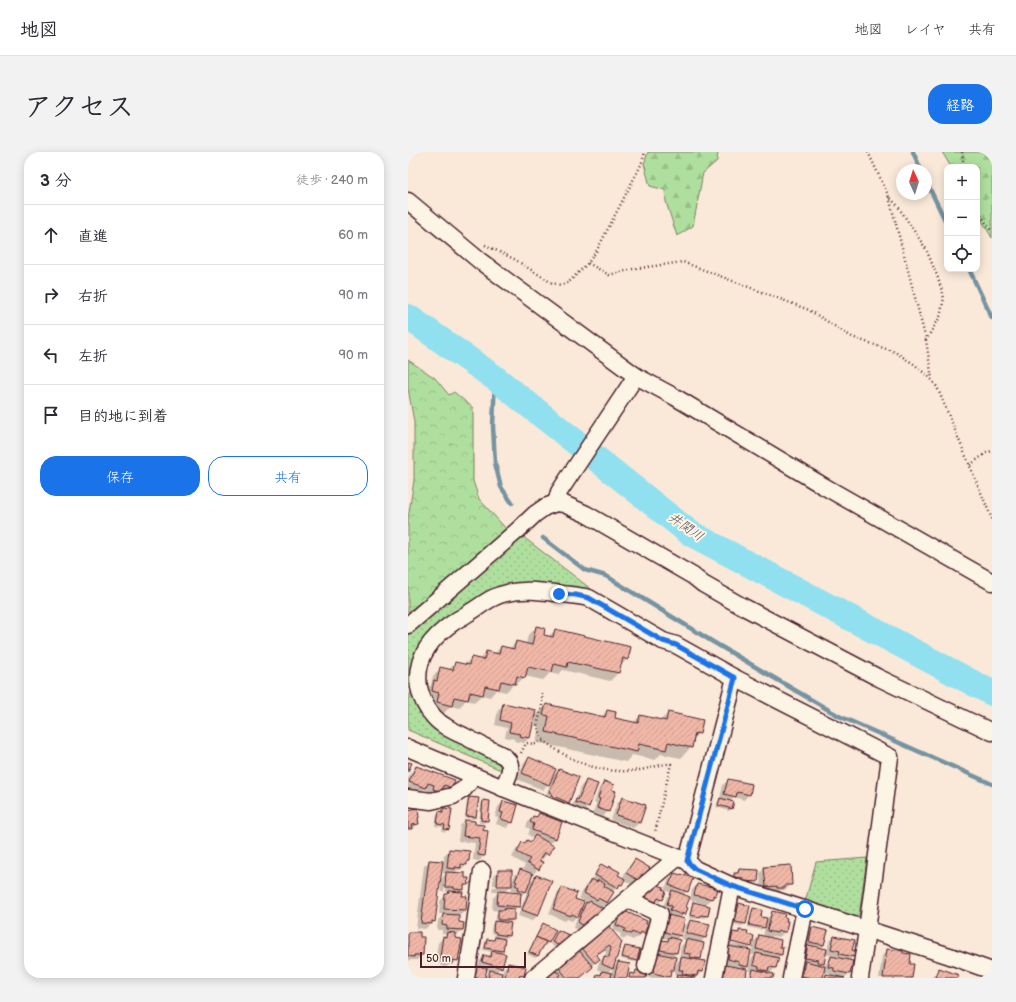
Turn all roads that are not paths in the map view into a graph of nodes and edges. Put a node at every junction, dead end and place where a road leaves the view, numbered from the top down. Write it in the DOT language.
graph roads {
  1 [pos="408,201"];
  2 [pos="635,378"];
  3 [pos="557,497"];
  4 [pos="992,582"];
  5 [pos="408,625"];
  6 [pos="735,678"];
  7 [pos="992,732"];
  8 [pos="408,748"];
  9 [pos="473,775"];
  10 [pos="503,788"];
  11 [pos="408,798"];
  12 [pos="682,860"];
  13 [pos="482,871"];
  14 [pos="732,886"];
  15 [pos="628,899"];
  16 [pos="805,909"];
  17 [pos="867,930"];
  18 [pos="646,966"];
  19 [pos="992,971"];
  20 [pos="466,978"];
  21 [pos="533,978"];
  22 [pos="714,978"];
  23 [pos="791,978"];
  24 [pos="860,978"];
  1 -- 2 [label="street"];
  2 -- 3 [label="street"];
  2 -- 4 [label="street"];
  3 -- 5 [label="street"];
  3 -- 7 [label="street"];
  6 -- 10 [label="street"];
  6 -- 12 [label="street"];
  6 -- 17 [label="street"];
  8 -- 9 [label="street"];
  9 -- 10 [label="street"];
  9 -- 11 [label="street"];
  10 -- 12 [label="street"];
  12 -- 14 [label="street"];
  12 -- 15 [label="street"];
  13 -- 20 [label="street"];
  14 -- 16 [label="street"];
  14 -- 22 [label="street"];
  15 -- 18 [label="street"];
  15 -- 21 [label="street"];
  16 -- 17 [label="street"];
  16 -- 23 [label="street"];
  17 -- 19 [label="street"];
  17 -- 24 [label="street"];
}
